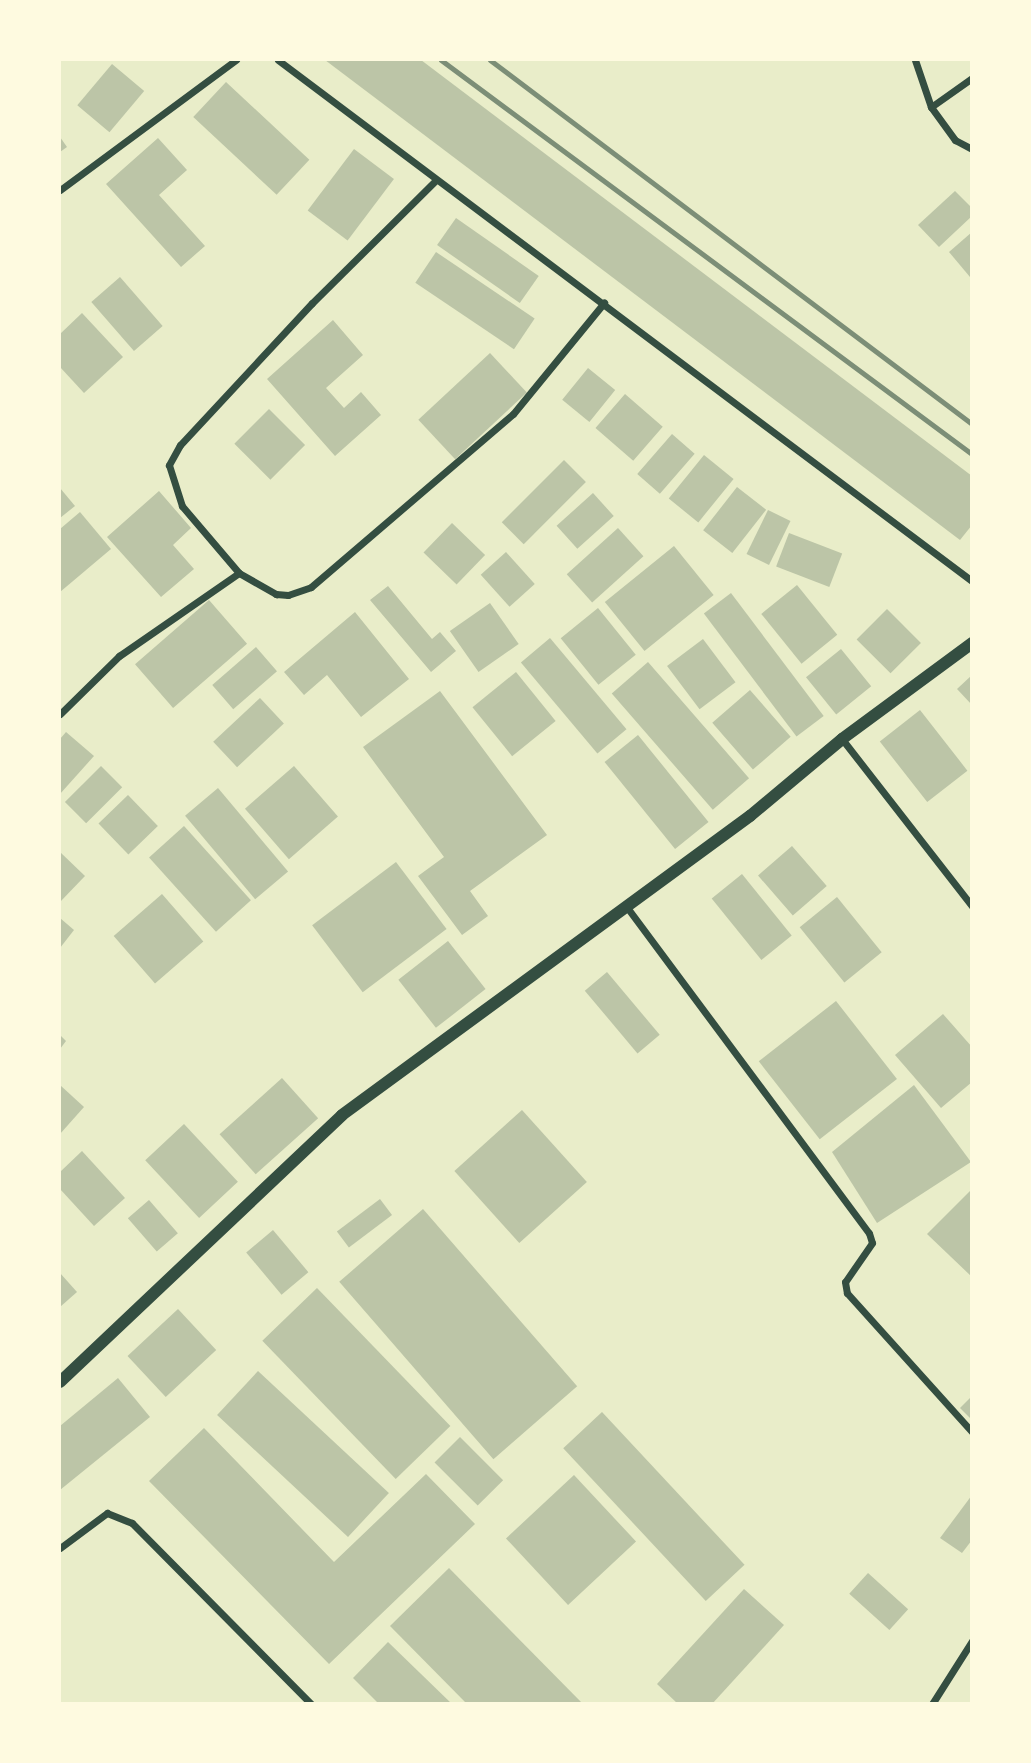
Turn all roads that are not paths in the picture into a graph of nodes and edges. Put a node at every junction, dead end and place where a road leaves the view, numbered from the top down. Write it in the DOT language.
graph roads {
  1 [pos="236,60"];
  2 [pos="278,60"];
  3 [pos="915,60"];
  4 [pos="971,78"];
  5 [pos="931,107"];
  6 [pos="971,149"];
  7 [pos="436,180"];
  8 [pos="60,190"];
  9 [pos="604,303"];
  10 [pos="236,574"];
  11 [pos="971,581"];
  12 [pos="971,643"];
  13 [pos="60,714"];
  14 [pos="842,739"];
  15 [pos="626,906"];
  16 [pos="971,906"];
  17 [pos="60,1382"];
  18 [pos="971,1432"];
  19 [pos="60,1548"];
  20 [pos="971,1641"];
  21 [pos="311,1703"];
  22 [pos="932,1703"];
  1 -- 8 [label="street"];
  2 -- 7 [label="street"];
  3 -- 5 [label="street"];
  4 -- 5 [label="street"];
  5 -- 6 [label="street"];
  7 -- 9 [label="street"];
  7 -- 10 [label="street"];
  9 -- 10 [label="street"];
  9 -- 11 [label="street"];
  10 -- 13 [label="street"];
  12 -- 14 [label="street"];
  14 -- 15 [label="street"];
  14 -- 16 [label="street"];
  15 -- 17 [label="street"];
  15 -- 18 [label="street"];
  19 -- 21 [label="street"];
  20 -- 22 [label="street"];
}
